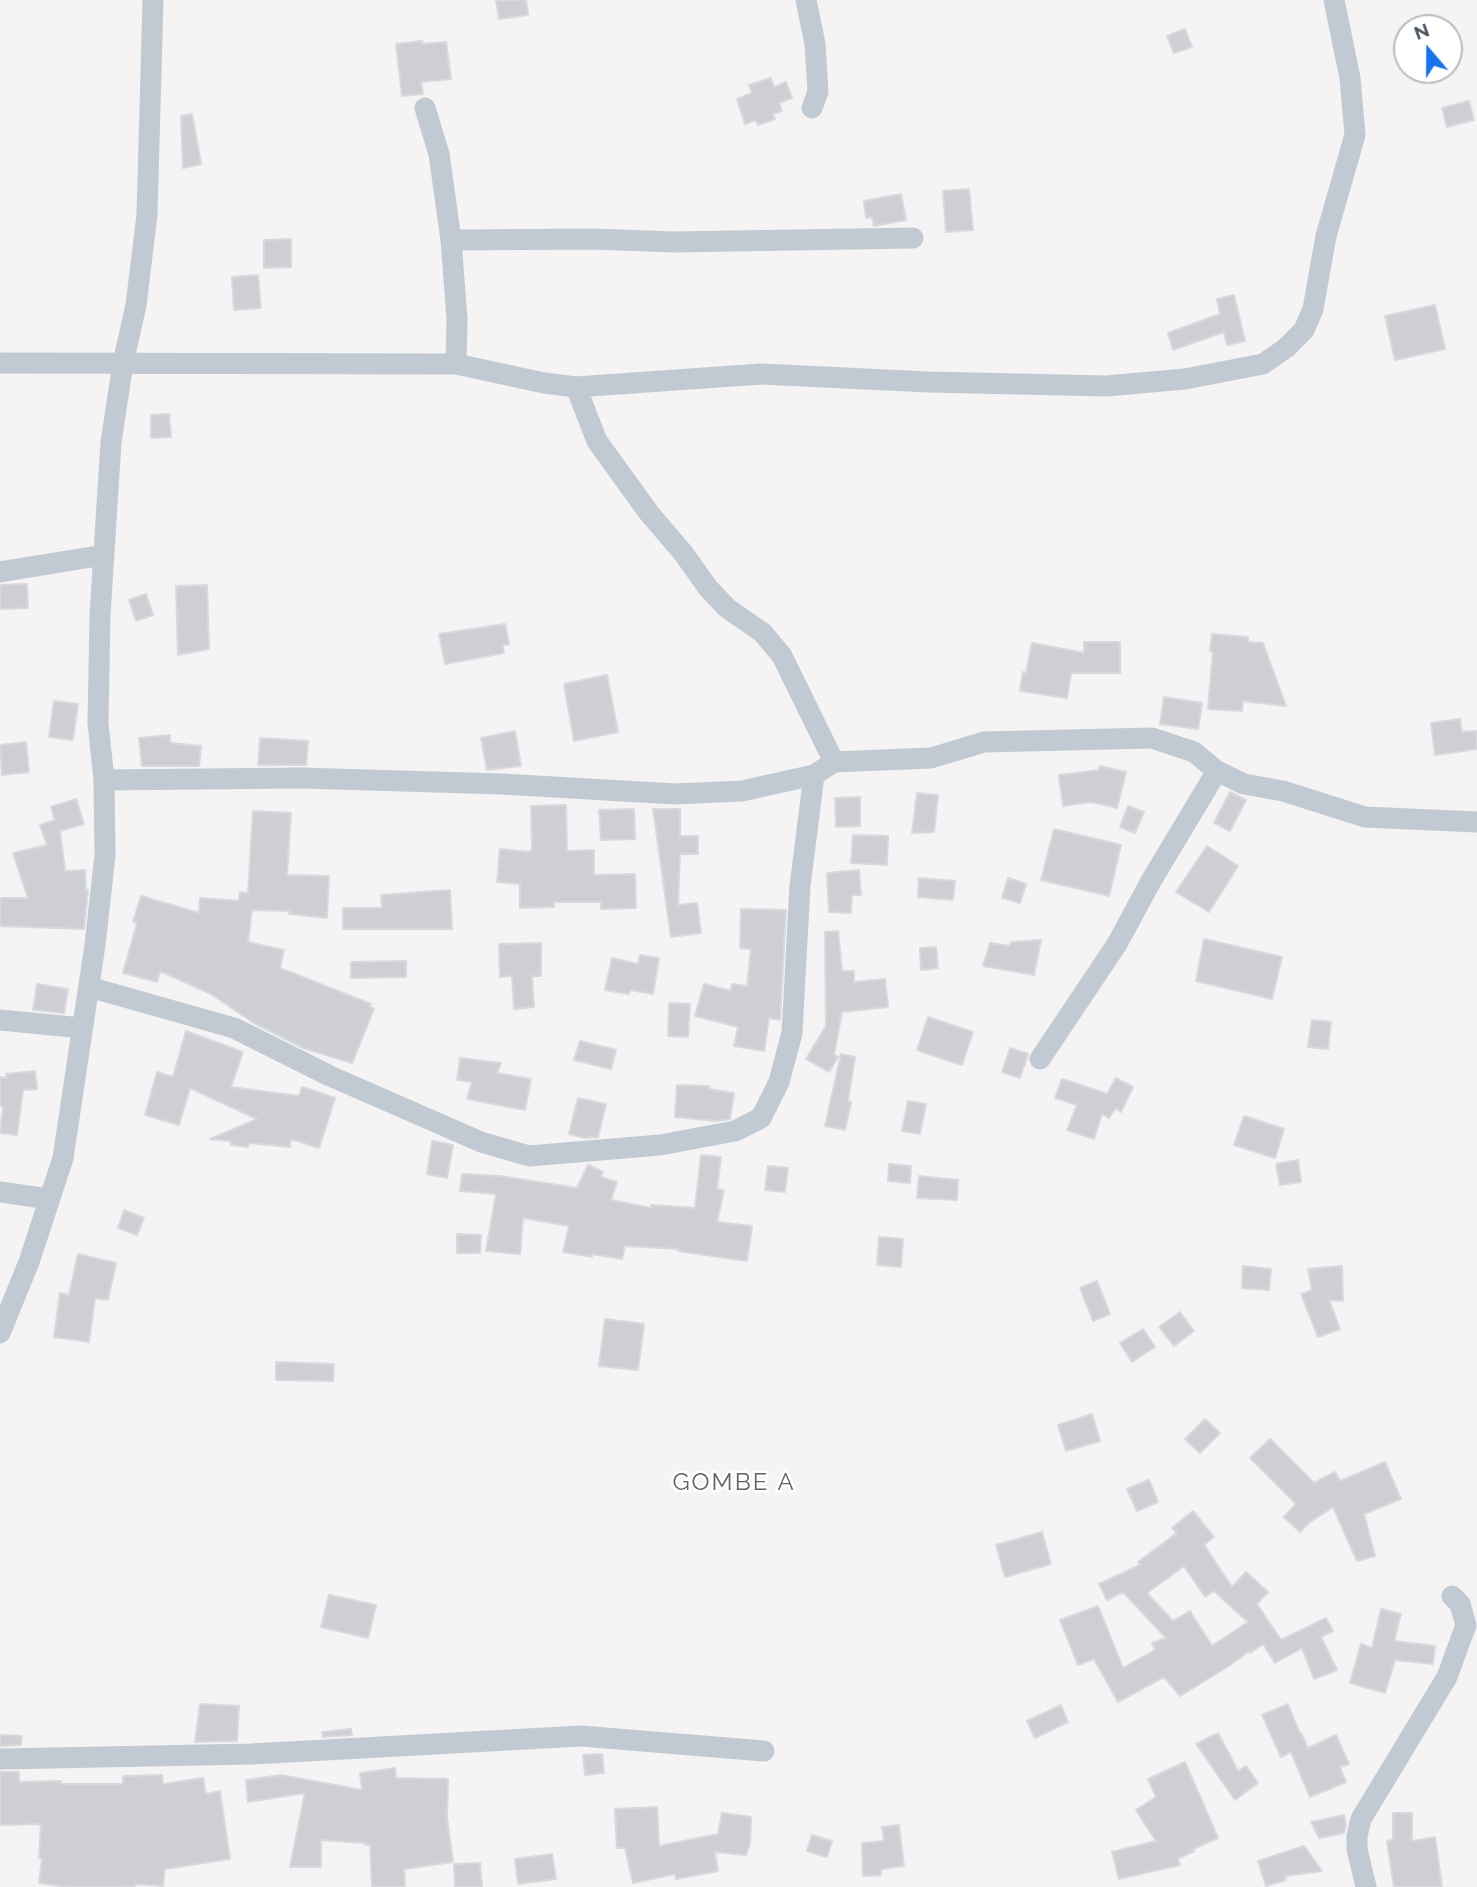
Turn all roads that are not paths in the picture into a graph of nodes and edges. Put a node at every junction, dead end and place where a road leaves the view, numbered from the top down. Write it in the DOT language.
graph roads {
  1 [pos="153,0"];
  2 [pos="806,0"];
  3 [pos="1334,0"];
  4 [pos="425,107"];
  5 [pos="812,108"];
  6 [pos="913,238"];
  7 [pos="451,240"];
  8 [pos="0,363"];
  9 [pos="123,363"];
  10 [pos="456,364"];
  11 [pos="576,387"];
  12 [pos="104,555"];
  13 [pos="0,572"];
  14 [pos="834,762"];
  15 [pos="1217,771"];
  16 [pos="814,775"];
  17 [pos="104,780"];
  18 [pos="1477,822"];
  19 [pos="89,987"];
  20 [pos="0,1020"];
  21 [pos="82,1028"];
  22 [pos="1040,1059"];
  23 [pos="0,1192"];
  24 [pos="49,1199"];
  25 [pos="0,1333"];
  26 [pos="1452,1596"];
  27 [pos="764,1751"];
  28 [pos="0,1759"];
  29 [pos="1366,1887"];
  1 -- 9 [label="street"];
  2 -- 5 [label="street"];
  3 -- 11 [label="street"];
  4 -- 7 [label="street"];
  6 -- 7 [label="street"];
  7 -- 10 [label="street"];
  8 -- 9 [label="street"];
  9 -- 10 [label="street"];
  9 -- 12 [label="street"];
  10 -- 11 [label="street"];
  11 -- 14 [label="street"];
  12 -- 13 [label="street"];
  12 -- 17 [label="street"];
  14 -- 15 [label="street"];
  14 -- 16 [label="street"];
  15 -- 18 [label="street"];
  15 -- 22 [label="street"];
  16 -- 17 [label="street"];
  16 -- 19 [label="street"];
  17 -- 19 [label="street"];
  19 -- 21 [label="street"];
  20 -- 21 [label="street"];
  21 -- 24 [label="street"];
  23 -- 24 [label="street"];
  24 -- 25 [label="street"];
  26 -- 29 [label="street"];
  27 -- 28 [label="street"];
}
